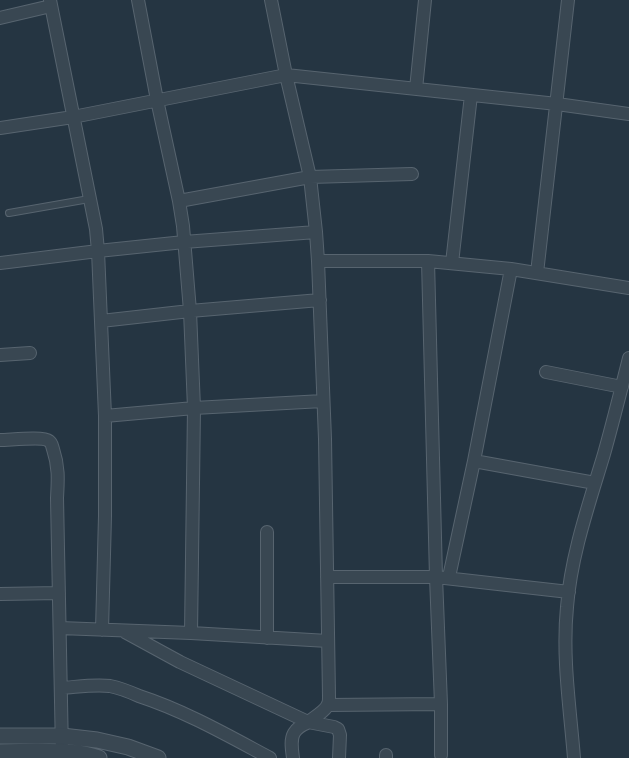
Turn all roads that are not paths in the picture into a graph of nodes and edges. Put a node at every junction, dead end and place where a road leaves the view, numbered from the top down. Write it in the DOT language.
graph roads {
  1 [pos="138,0"];
  2 [pos="271,0"];
  3 [pos="425,0"];
  4 [pos="568,0"];
  5 [pos="50,3"];
  6 [pos="0,18"];
  7 [pos="286,75"];
  8 [pos="416,89"];
  9 [pos="471,95"];
  10 [pos="157,100"];
  11 [pos="557,104"];
  12 [pos="629,114"];
  13 [pos="73,116"];
  14 [pos="0,128"];
  15 [pos="412,174"];
  16 [pos="310,178"];
  17 [pos="89,199"];
  18 [pos="179,201"];
  19 [pos="9,214"];
  20 [pos="316,232"];
  21 [pos="184,242"];
  22 [pos="98,251"];
  23 [pos="318,261"];
  24 [pos="428,261"];
  25 [pos="0,263"];
  26 [pos="452,263"];
  27 [pos="511,269"];
  28 [pos="537,273"];
  29 [pos="629,288"];
  30 [pos="320,300"];
  31 [pos="190,311"];
  32 [pos="101,321"];
  33 [pos="30,353"];
  34 [pos="0,355"];
  35 [pos="629,358"];
  36 [pos="546,372"];
  37 [pos="622,387"];
  38 [pos="324,401"];
  39 [pos="194,408"];
  40 [pos="105,416"];
  41 [pos="0,440"];
  42 [pos="474,462"];
  43 [pos="595,483"];
  44 [pos="267,532"];
  45 [pos="436,576"];
  46 [pos="327,577"];
  47 [pos="449,577"];
  48 [pos="569,592"];
  49 [pos="59,593"];
  50 [pos="0,594"];
  51 [pos="60,628"];
  52 [pos="102,630"];
  53 [pos="122,631"];
  54 [pos="191,633"];
  55 [pos="267,638"];
  56 [pos="328,642"];
  57 [pos="61,688"];
  58 [pos="441,704"];
  59 [pos="328,705"];
  60 [pos="308,722"];
  61 [pos="0,736"];
  62 [pos="62,736"];
  63 [pos="0,752"];
  64 [pos="62,752"];
  65 [pos="79,756"];
  66 [pos="441,756"];
  67 [pos="99,758"];
  68 [pos="158,758"];
  69 [pos="270,758"];
  70 [pos="293,758"];
  71 [pos="339,758"];
  72 [pos="574,758"];
  1 -- 10 [label="street"];
  2 -- 7 [label="street"];
  3 -- 8 [label="street"];
  4 -- 11 [label="street"];
  5 -- 6 [label="street"];
  5 -- 13 [label="street"];
  7 -- 8 [label="street"];
  7 -- 10 [label="street"];
  7 -- 16 [label="street"];
  8 -- 9 [label="street"];
  9 -- 11 [label="street"];
  9 -- 26 [label="street"];
  10 -- 13 [label="street"];
  10 -- 18 [label="street"];
  11 -- 12 [label="street"];
  11 -- 28 [label="street"];
  13 -- 14 [label="street"];
  13 -- 17 [label="street"];
  15 -- 16 [label="street"];
  16 -- 18 [label="street"];
  16 -- 20 [label="street"];
  17 -- 19 [label="lane"];
  17 -- 22 [label="street"];
  18 -- 21 [label="street"];
  20 -- 21 [label="street"];
  20 -- 23 [label="street"];
  21 -- 22 [label="street"];
  21 -- 31 [label="street"];
  22 -- 25 [label="street"];
  22 -- 32 [label="street"];
  23 -- 24 [label="street"];
  23 -- 30 [label="street"];
  24 -- 26 [label="street"];
  24 -- 45 [label="street"];
  26 -- 27 [label="street"];
  27 -- 28 [label="street"];
  27 -- 42 [label="street"];
  28 -- 29 [label="street"];
  30 -- 31 [label="street"];
  30 -- 38 [label="street"];
  31 -- 32 [label="street"];
  31 -- 39 [label="street"];
  32 -- 40 [label="street"];
  33 -- 34 [label="street"];
  35 -- 37 [label="street"];
  36 -- 37 [label="street"];
  37 -- 43 [label="street"];
  38 -- 39 [label="street"];
  38 -- 46 [label="street"];
  39 -- 40 [label="street"];
  39 -- 54 [label="street"];
  40 -- 52 [label="street"];
  41 -- 49 [label="street"];
  42 -- 43 [label="street"];
  42 -- 47 [label="street"];
  43 -- 48 [label="street"];
  44 -- 55 [label="street"];
  45 -- 46 [label="street"];
  45 -- 47 [label="street"];
  45 -- 58 [label="street"];
  46 -- 56 [label="street"];
  47 -- 48 [label="street"];
  48 -- 72 [label="street"];
  49 -- 50 [label="street"];
  49 -- 51 [label="street"];
  51 -- 52 [label="street"];
  51 -- 57 [label="street"];
  52 -- 53 [label="street"];
  53 -- 54 [label="street"];
  53 -- 60 [label="street"];
  54 -- 55 [label="street"];
  55 -- 56 [label="street"];
  56 -- 59 [label="street"];
  57 -- 62 [label="street"];
  57 -- 69 [label="street"];
  58 -- 59 [label="street"];
  58 -- 66 [label="street"];
  59 -- 60 [label="street"];
  60 -- 70 [label="street"];
  60 -- 71 [label="street"];
  61 -- 62 [label="street"];
  62 -- 64 [label="street"];
  62 -- 68 [label="street"];
  63 -- 64 [label="street"];
  64 -- 65 [label="street"];
  65 -- 67 [label="street"];
}
